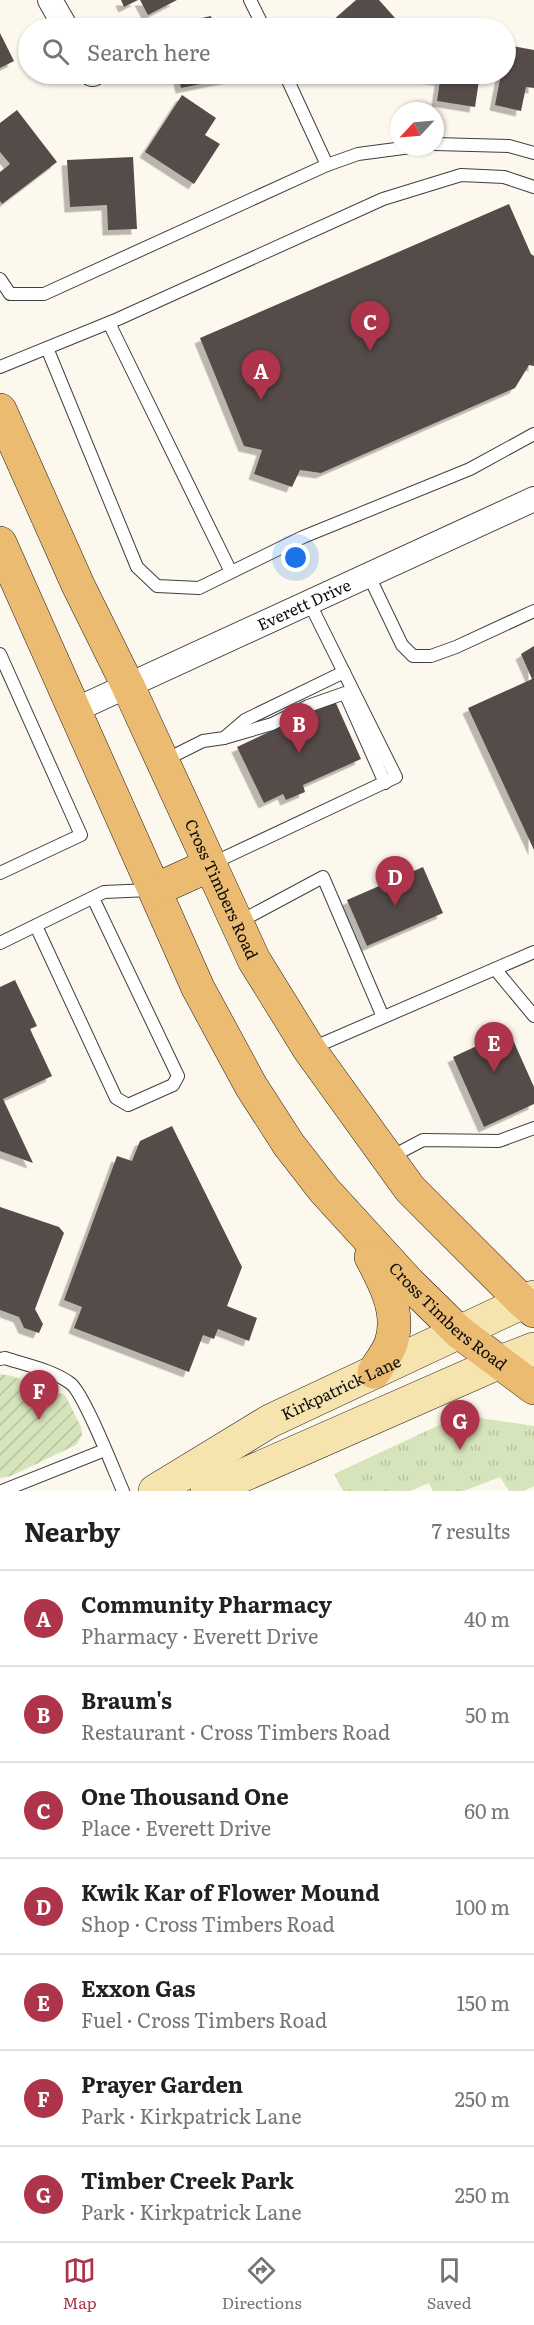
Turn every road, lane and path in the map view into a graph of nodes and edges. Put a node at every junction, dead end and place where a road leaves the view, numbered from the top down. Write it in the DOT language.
graph roads {
  1 [pos="50,0"];
  2 [pos="250,0"];
  3 [pos="60,18"];
  4 [pos="259,18"];
  5 [pos="290,84"];
  6 [pos="444,144"];
  7 [pos="390,150"];
  8 [pos="534,153"];
  9 [pos="327,165"];
  10 [pos="534,187"];
  11 [pos="0,279"];
  12 [pos="109,323"];
  13 [pos="47,348"];
  14 [pos="0,367"];
  15 [pos="0,410"];
  16 [pos="534,434"];
  17 [pos="534,499"];
  18 [pos="0,543"];
  19 [pos="231,572"];
  20 [pos="369,574"];
  21 [pos="309,602"];
  22 [pos="534,611"];
  23 [pos="0,654"];
  24 [pos="344,672"];
  25 [pos="128,686"];
  26 [pos="75,710"];
  27 [pos="224,738"];
  28 [pos="162,761"];
  29 [pos="385,783"];
  30 [pos="210,865"];
  31 [pos="0,873"];
  32 [pos="155,890"];
  33 [pos="93,898"];
  34 [pos="237,923"];
  35 [pos="36,926"];
  36 [pos="0,943"];
  37 [pos="534,952"];
  38 [pos="495,969"];
  39 [pos="534,1016"];
  40 [pos="384,1017"];
  41 [pos="309,1049"];
  42 [pos="534,1128"];
  43 [pos="388,1159"];
  44 [pos="354,1224"];
  45 [pos="530,1303"];
  46 [pos="459,1332"];
  47 [pos="534,1349"];
  48 [pos="0,1359"];
  49 [pos="500,1362"];
  50 [pos="374,1372"];
  51 [pos="534,1388"];
  52 [pos="105,1450"];
  53 [pos="2,1491"];
  54 [pos="123,1491"];
  55 [pos="155,1491"];
  56 [pos="207,1491"];
  1 -- 3 [label="street"];
  2 -- 4 [label="lane"];
  5 -- 9 [label="lane"];
  6 -- 8 [label="lane"];
  7 -- 9 [label="lane"];
  9 -- 11 [label="lane"];
  10 -- 12 [label="lane"];
  12 -- 13 [label="lane"];
  12 -- 19 [label="lane"];
  13 -- 14 [label="lane"];
  13 -- 19 [label="lane"];
  15 -- 25 [label="main road, Cross Timbers Road"];
  16 -- 19 [label="lane"];
  17 -- 20 [label="street, Everett Drive"];
  18 -- 26 [label="main road, Cross Timbers Road"];
  20 -- 21 [label="street, Everett Drive"];
  20 -- 22 [label="lane"];
  21 -- 24 [label="lane"];
  21 -- 25 [label="street, Everett Drive"];
  23 -- 31 [label="lane"];
  24 -- 27 [label="lane"];
  24 -- 29 [label="lane"];
  25 -- 26 [label="street, Everett Drive"];
  25 -- 28 [label="main road, Cross Timbers Road"];
  26 -- 32 [label="main road, Cross Timbers Road"];
  27 -- 28 [label="lane"];
  27 -- 29 [label="lane"];
  28 -- 30 [label="main road, Cross Timbers Road"];
  29 -- 30 [label="lane"];
  30 -- 32 [label="main road"];
  30 -- 34 [label="main road, Cross Timbers Road"];
  32 -- 33 [label="lane"];
  32 -- 44 [label="main road, Cross Timbers Road"];
  33 -- 35 [label="lane"];
  33 -- 35 [label="lane"];
  34 -- 40 [label="lane"];
  34 -- 41 [label="main road, Cross Timbers Road"];
  35 -- 36 [label="lane"];
  37 -- 38 [label="lane"];
  38 -- 39 [label="lane"];
  38 -- 40 [label="lane"];
  40 -- 41 [label="lane"];
  41 -- 43 [label="main road, Cross Timbers Road"];
  42 -- 43 [label="lane"];
  43 -- 45 [label="main road, Cross Timbers Road"];
  44 -- 46 [label="main road, Cross Timbers Road"];
  44 -- 50 [label="main road"];
  45 -- 46 [label="street, Kirkpatrick Lane"];
  46 -- 49 [label="main road, Cross Timbers Road"];
  46 -- 50 [label="street, Kirkpatrick Lane"];
  47 -- 49 [label="street"];
  48 -- 52 [label="lane"];
  49 -- 51 [label="main road, Cross Timbers Road"];
  49 -- 56 [label="street"];
  50 -- 55 [label="street, Kirkpatrick Lane"];
  52 -- 53 [label="lane"];
  52 -- 54 [label="lane"];
}
